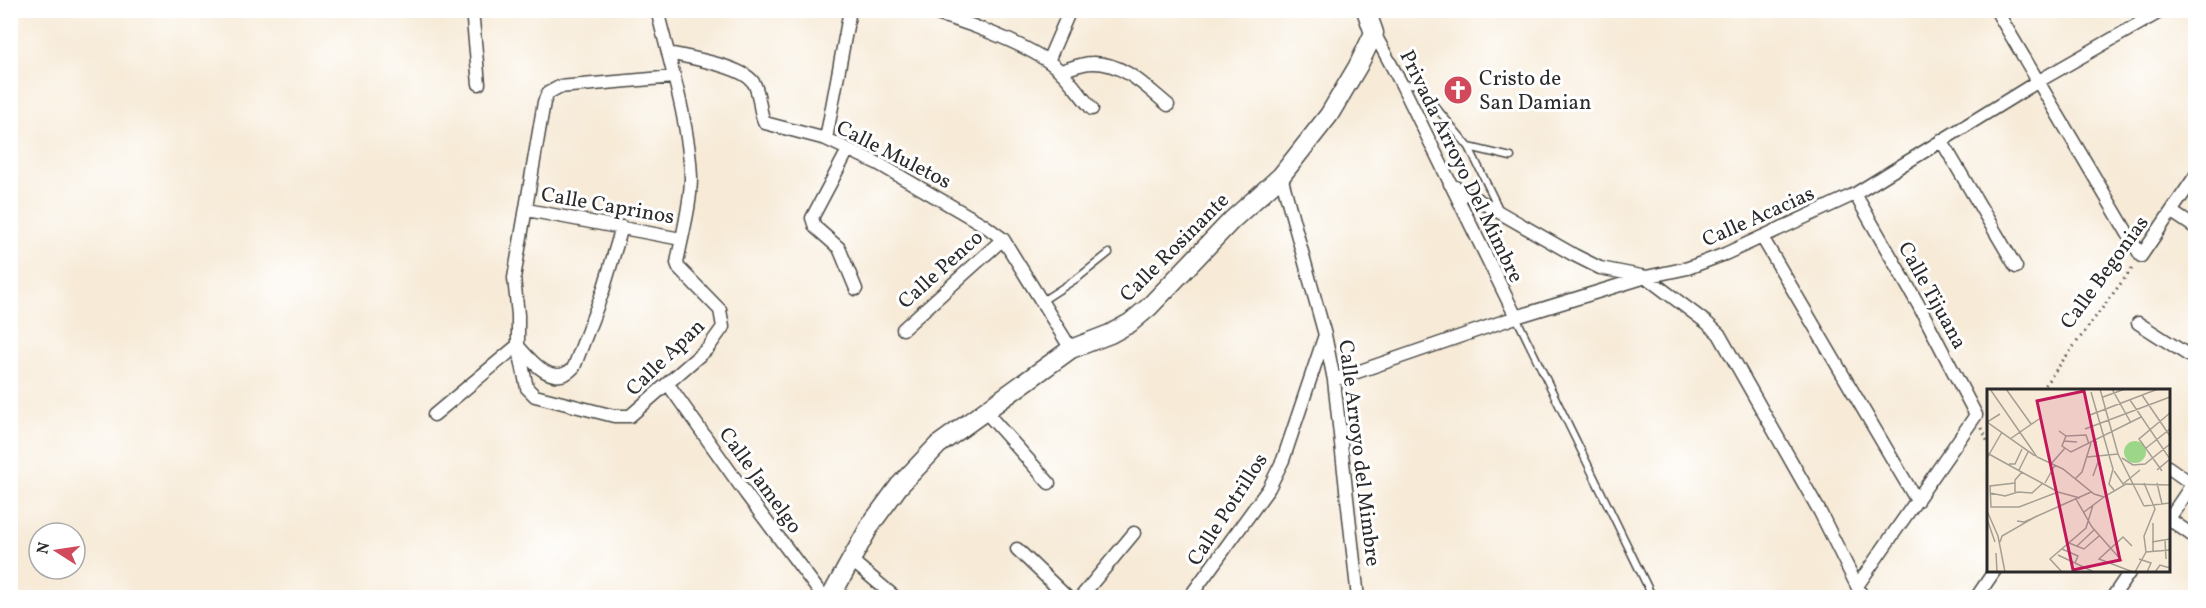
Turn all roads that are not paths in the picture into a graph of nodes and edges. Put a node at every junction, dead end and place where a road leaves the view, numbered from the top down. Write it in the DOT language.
graph roads {
  1 [pos="472,10"];
  2 [pos="657,10"];
  3 [pos="850,10"];
  4 [pos="920,10"];
  5 [pos="1070,10"];
  6 [pos="1366,10"];
  7 [pos="1996,10"];
  8 [pos="2069,10"];
  9 [pos="2082,10"];
  10 [pos="2163,10"];
  11 [pos="1374,33"];
  12 [pos="668,53"];
  13 [pos="1048,61"];
  14 [pos="1060,71"];
  15 [pos="674,77"];
  16 [pos="2037,82"];
  17 [pos="479,84"];
  18 [pos="1402,86"];
  19 [pos="1168,105"];
  20 [pos="1092,109"];
  21 [pos="826,139"];
  22 [pos="1941,140"];
  23 [pos="1469,147"];
  24 [pos="848,150"];
  25 [pos="1511,157"];
  26 [pos="2196,175"];
  27 [pos="1281,176"];
  28 [pos="1450,184"];
  29 [pos="1855,194"];
  30 [pos="527,210"];
  31 [pos="2172,212"];
  32 [pos="1501,213"];
  33 [pos="622,227"];
  34 [pos="2196,228"];
  35 [pos="1762,237"];
  36 [pos="681,239"];
  37 [pos="1003,239"];
  38 [pos="1109,253"];
  39 [pos="2016,267"];
  40 [pos="1646,277"];
  41 [pos="856,289"];
  42 [pos="1042,301"];
  43 [pos="1516,317"];
  44 [pos="2138,323"];
  45 [pos="903,329"];
  46 [pos="1325,335"];
  47 [pos="518,345"];
  48 [pos="1071,349"];
  49 [pos="2196,360"];
  50 [pos="1334,380"];
  51 [pos="668,384"];
  52 [pos="984,410"];
  53 [pos="434,415"];
  54 [pos="2170,468"];
  55 [pos="2194,481"];
  56 [pos="1049,483"];
  57 [pos="1917,501"];
  58 [pos="2170,518"];
  59 [pos="2170,521"];
  60 [pos="1134,533"];
  61 [pos="2196,538"];
  62 [pos="1017,549"];
  63 [pos="850,560"];
  64 [pos="1994,572"];
  65 [pos="2130,572"];
  66 [pos="1860,592"];
  67 [pos="1193,596"];
  68 [pos="824,597"];
  69 [pos="830,597"];
  70 [pos="896,597"];
  71 [pos="1068,597"];
  72 [pos="1080,597"];
  73 [pos="1358,597"];
  74 [pos="1653,597"];
  75 [pos="1976,597"];
  76 [pos="2112,597"];
  1 -- 17 [label="street"];
  2 -- 12 [label="street, Calle Apan"];
  3 -- 21 [label="street"];
  4 -- 13 [label="street"];
  5 -- 13 [label="street"];
  6 -- 11 [label="street"];
  7 -- 16 [label="street"];
  8 -- 9 [label="lane"];
  10 -- 16 [label="street, Calle Acacias"];
  11 -- 18 [label="street, Privada Arroyo Del Mimbre"];
  11 -- 27 [label="street, Calle Rosinante"];
  12 -- 15 [label="street, Calle Apan"];
  12 -- 21 [label="street, Calle Muletos"];
  13 -- 14 [label="street"];
  14 -- 19 [label="street"];
  14 -- 20 [label="street"];
  15 -- 30 [label="street, Calle Caprinos"];
  15 -- 36 [label="street, Calle Apan"];
  16 -- 22 [label="street, Calle Acacias"];
  16 -- 31 [label="street, Calle Begonias"];
  18 -- 23 [label="lane"];
  18 -- 28 [label="street, Privada Arroyo Del Mimbre"];
  21 -- 24 [label="street, Calle Muletos"];
  22 -- 29 [label="street, Calle Acacias"];
  22 -- 39 [label="street"];
  23 -- 25 [label="lane"];
  23 -- 32 [label="lane"];
  24 -- 37 [label="street, Calle Muletos"];
  24 -- 41 [label="street"];
  26 -- 31 [label="street, Calle Begonias"];
  27 -- 46 [label="street, Calle Arroyo del Mimbre"];
  27 -- 48 [label="street, Calle Rosinante"];
  28 -- 32 [label="street"];
  28 -- 43 [label="street, Privada Arroyo Del Mimbre"];
  29 -- 35 [label="street, Calle Acacias"];
  29 -- 57 [label="street, Calle Tijuana"];
  30 -- 33 [label="street, Calle Caprinos"];
  30 -- 47 [label="street, Calle Caprinos"];
  31 -- 34 [label="street"];
  32 -- 40 [label="street"];
  33 -- 36 [label="street, Calle Caprinos"];
  33 -- 47 [label="street"];
  35 -- 40 [label="street, Calle Acacias"];
  35 -- 57 [label="street"];
  36 -- 51 [label="street, Calle Apan"];
  37 -- 42 [label="street, Calle Muletos"];
  37 -- 45 [label="street, Calle Penco"];
  38 -- 42 [label="lane"];
  40 -- 43 [label="street, Calle Acacias"];
  40 -- 66 [label="street"];
  42 -- 48 [label="street, Calle Muletos"];
  43 -- 50 [label="street, Calle Acacias"];
  43 -- 74 [label="lane"];
  44 -- 49 [label="street"];
  46 -- 50 [label="street, Calle Arroyo del Mimbre"];
  46 -- 67 [label="street, Calle Potrillos"];
  47 -- 51 [label="street, Calle Apan"];
  47 -- 53 [label="street"];
  48 -- 52 [label="street, Calle Rosinante"];
  50 -- 73 [label="street, Calle Arroyo del Mimbre"];
  51 -- 68 [label="street, Calle Jamelgo"];
  52 -- 56 [label="street"];
  52 -- 63 [label="street, Calle Rosinante"];
  54 -- 55 [label="street"];
  55 -- 58 [label="street"];
  57 -- 66 [label="street"];
  59 -- 61 [label="street"];
  60 -- 72 [label="street"];
  62 -- 71 [label="street"];
  63 -- 69 [label="street, Calle Rosinante"];
  63 -- 70 [label="street"];
  64 -- 75 [label="street"];
  65 -- 76 [label="street"];
}
